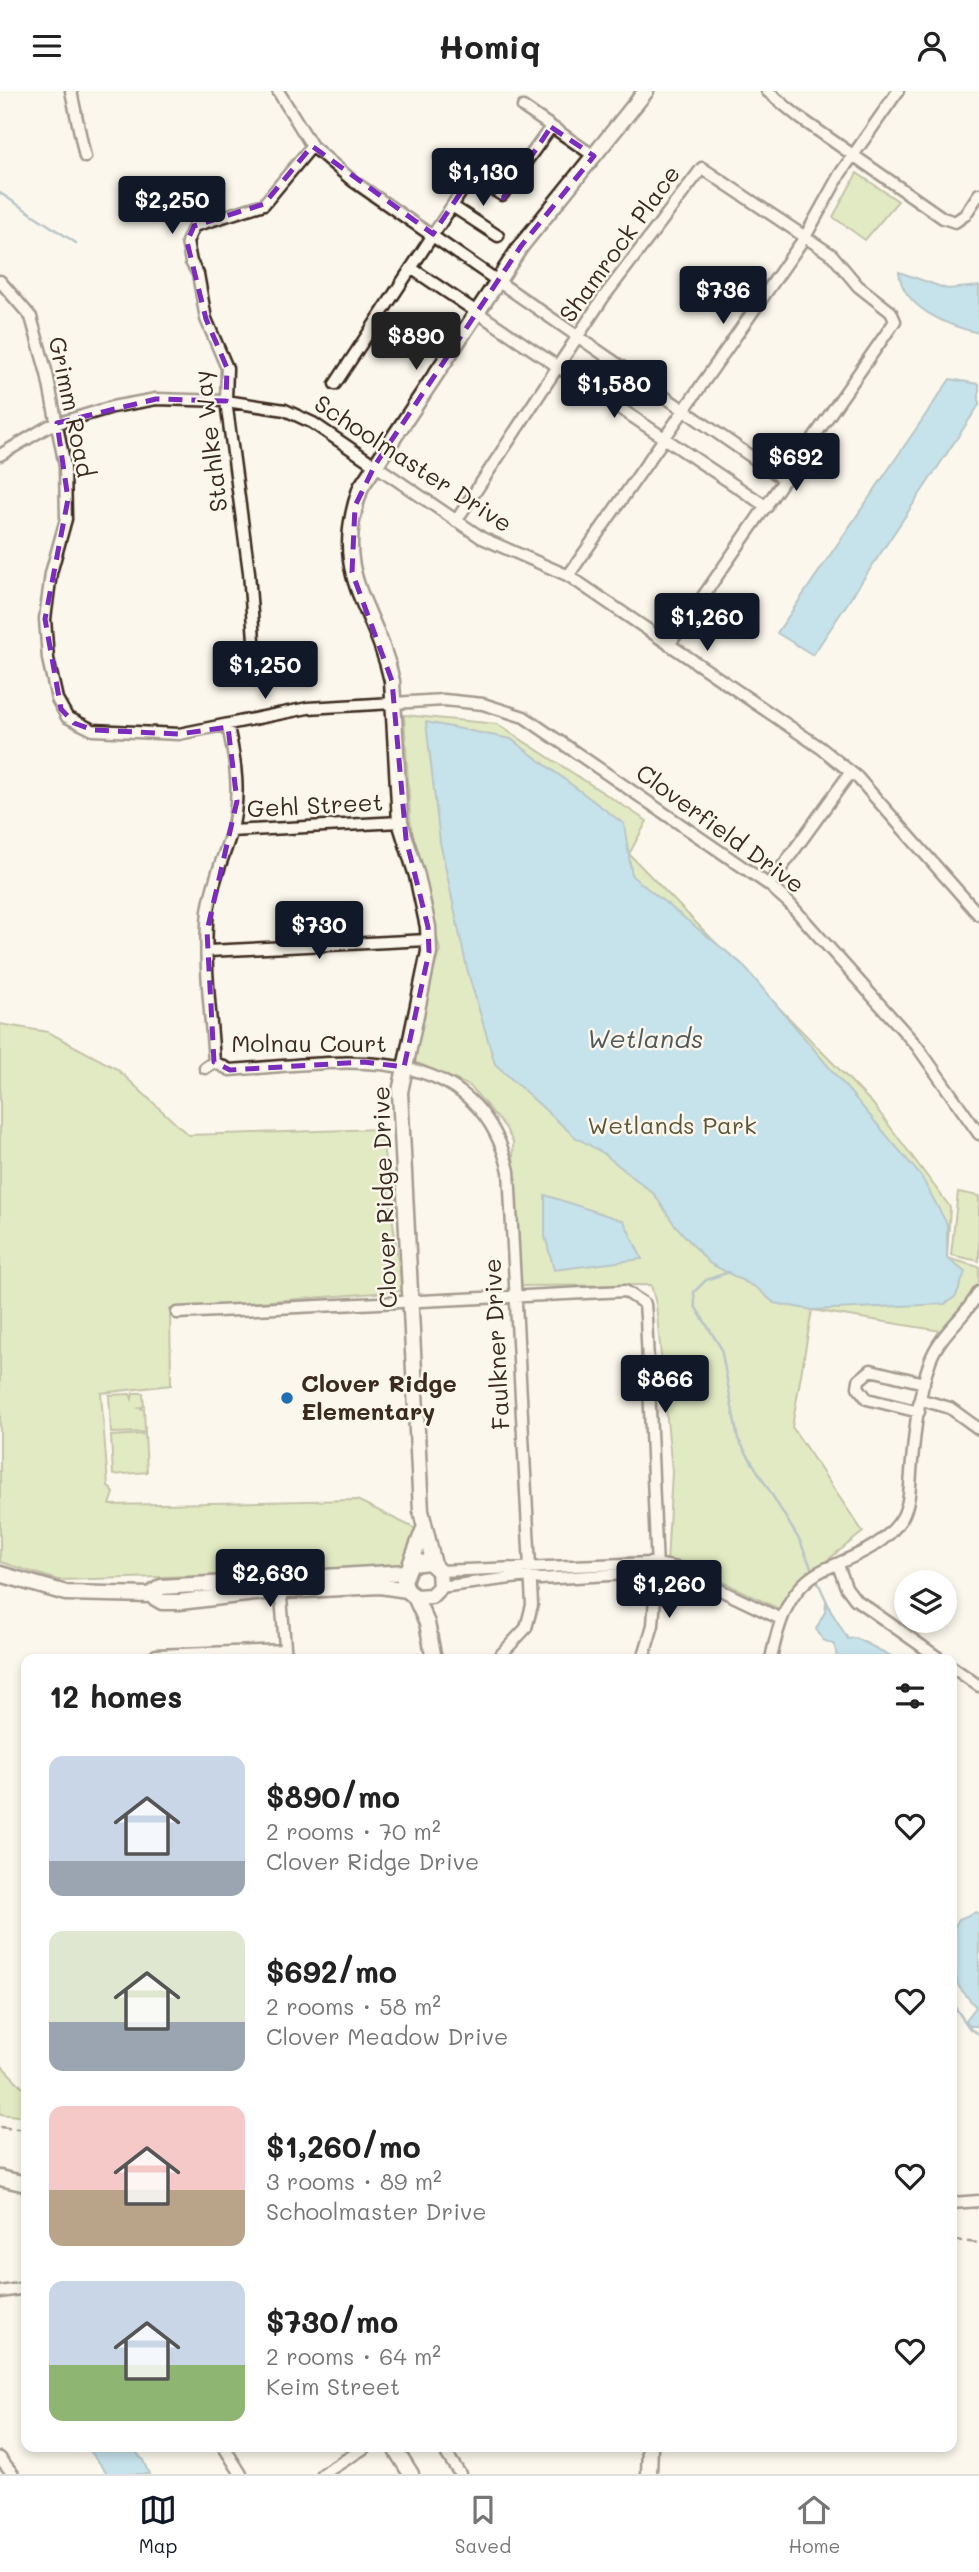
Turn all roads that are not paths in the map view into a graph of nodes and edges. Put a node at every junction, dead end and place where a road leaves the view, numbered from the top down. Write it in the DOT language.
graph roads {
  1 [pos="71,91"];
  2 [pos="278,91"];
  3 [pos="646,91"];
  4 [pos="767,91"];
  5 [pos="898,91"];
  6 [pos="523,107"];
  7 [pos="551,127"];
  8 [pos="312,146"];
  9 [pos="853,155"];
  10 [pos="594,156"];
  11 [pos="85,157"];
  12 [pos="440,157"];
  13 [pos="471,177"];
  14 [pos="979,194"];
  15 [pos="452,206"];
  16 [pos="433,234"];
  17 [pos="498,236"];
  18 [pos="804,237"];
  19 [pos="411,268"];
  20 [pos="499,279"];
  21 [pos="1,285"];
  22 [pos="477,312"];
  23 [pos="577,338"];
  24 [pos="559,365"];
  25 [pos="334,384"];
  26 [pos="226,401"];
  27 [pos="683,409"];
  28 [pos="57,423"];
  29 [pos="664,436"];
  30 [pos="0,455"];
  31 [pos="375,465"];
  32 [pos="786,480"];
  33 [pos="767,507"];
  34 [pos="456,521"];
  35 [pos="568,576"];
  36 [pos="254,640"];
  37 [pos="668,645"];
  38 [pos="394,703"];
  39 [pos="228,727"];
  40 [pos="850,773"];
  41 [pos="400,822"];
  42 [pos="232,831"];
  43 [pos="769,885"];
  44 [pos="979,915"];
  45 [pos="428,940"];
  46 [pos="208,951"];
  47 [pos="404,1067"];
  48 [pos="979,1134"];
  49 [pos="979,1292"];
  50 [pos="516,1298"];
  51 [pos="412,1300"];
  52 [pos="177,1313"];
  53 [pos="924,1383"];
  54 [pos="922,1400"];
  55 [pos="919,1412"];
  56 [pos="979,1429"];
  57 [pos="424,1527"];
  58 [pos="838,1565"];
  59 [pos="409,1568"];
  60 [pos="437,1568"];
  61 [pos="657,1569"];
  62 [pos="528,1572"];
  63 [pos="0,1574"];
  64 [pos="280,1586"];
  65 [pos="438,1590"];
  66 [pos="411,1594"];
  67 [pos="780,1619"];
  68 [pos="427,1623"];
  69 [pos="285,1654"];
  70 [pos="433,1654"];
  71 [pos="502,1654"];
  72 [pos="644,1654"];
  73 [pos="772,1654"];
  74 [pos="933,1654"];
  75 [pos="957,1671"];
  76 [pos="979,1686"];
  77 [pos="0,2178"];
  78 [pos="21,2183"];
  79 [pos="979,2200"];
  80 [pos="957,2202"];
  81 [pos="21,2289"];
  82 [pos="0,2292"];
  83 [pos="227,2452"];
  84 [pos="358,2452"];
  85 [pos="397,2452"];
  86 [pos="445,2452"];
  87 [pos="650,2452"];
  88 [pos="0,2458"];
  89 [pos="13,2474"];
  90 [pos="241,2474"];
  91 [pos="323,2474"];
  92 [pos="411,2474"];
  93 [pos="460,2474"];
  94 [pos="649,2474"];
  1 -- 11 [label="street"];
  2 -- 8 [label="street"];
  3 -- 10 [label="street, Clover Ridge Drive"];
  4 -- 9 [label="street"];
  5 -- 9 [label="street"];
  6 -- 7 [label="street"];
  7 -- 10 [label="street"];
  7 -- 13 [label="street"];
  8 -- 16 [label="street"];
  8 -- 26 [label="street, Stahlke Way"];
  9 -- 14 [label="street"];
  9 -- 18 [label="street"];
  10 -- 20 [label="street, Clover Ridge Drive"];
  12 -- 13 [label="street"];
  13 -- 15 [label="street"];
  15 -- 16 [label="street"];
  15 -- 17 [label="street"];
  16 -- 19 [label="street"];
  16 -- 20 [label="street"];
  18 -- 23 [label="street, Shamrock Place"];
  18 -- 27 [label="street"];
  18 -- 32 [label="street"];
  19 -- 22 [label="street"];
  19 -- 25 [label="street"];
  20 -- 22 [label="street, Clover Ridge Drive"];
  20 -- 23 [label="street"];
  21 -- 28 [label="street, Grimm Road"];
  22 -- 24 [label="street"];
  22 -- 31 [label="street, Clover Ridge Drive"];
  23 -- 24 [label="street, Shamrock Place"];
  23 -- 27 [label="street"];
  24 -- 29 [label="street"];
  24 -- 34 [label="street, Shamrock Place"];
  26 -- 28 [label="street, Schoolmaster Drive"];
  26 -- 31 [label="street, Schoolmaster Drive"];
  26 -- 36 [label="street, Stahlke Way"];
  27 -- 29 [label="street"];
  27 -- 32 [label="street"];
  28 -- 30 [label="street, Schoolmaster Drive"];
  28 -- 39 [label="street, Grimm Road"];
  29 -- 33 [label="street"];
  29 -- 35 [label="street"];
  31 -- 34 [label="street, Schoolmaster Drive"];
  31 -- 38 [label="street, Clover Ridge Drive"];
  32 -- 33 [label="street"];
  33 -- 37 [label="street"];
  34 -- 35 [label="street, Schoolmaster Drive"];
  35 -- 37 [label="street, Schoolmaster Drive"];
  37 -- 40 [label="street, Schoolmaster Drive"];
  38 -- 39 [label="street, Grimm Road"];
  38 -- 41 [label="street, Clover Ridge Drive"];
  38 -- 43 [label="street, Cloverfield Drive"];
  39 -- 42 [label="street"];
  40 -- 43 [label="street"];
  40 -- 44 [label="street, Schoolmaster Drive"];
  41 -- 42 [label="street, Gehl Street"];
  41 -- 45 [label="street, Clover Ridge Drive"];
  42 -- 46 [label="street"];
  43 -- 48 [label="street, Cloverfield Drive"];
  45 -- 46 [label="street"];
  45 -- 47 [label="street, Clover Ridge Drive"];
  46 -- 47 [label="street, Molnau Court"];
  47 -- 50 [label="street, Faulkner Drive"];
  47 -- 51 [label="street, Clover Ridge Drive"];
  49 -- 53 [label="street"];
  50 -- 51 [label="street"];
  50 -- 61 [label="street"];
  50 -- 62 [label="street, Faulkner Drive"];
  51 -- 52 [label="street"];
  51 -- 57 [label="street, Clover Ridge Drive"];
  53 -- 54 [label="street"];
  53 -- 55 [label="street"];
  54 -- 55 [label="street"];
  54 -- 56 [label="street"];
  55 -- 58 [label="street"];
  57 -- 59 [label="street, Clover Ridge Drive"];
  57 -- 60 [label="street, Clover Ridge Drive"];
  58 -- 67 [label="street"];
  58 -- 74 [label="street"];
  59 -- 60 [label="street"];
  59 -- 64 [label="street"];
  59 -- 66 [label="street"];
  60 -- 62 [label="street"];
  60 -- 65 [label="street"];
  61 -- 62 [label="street"];
  61 -- 67 [label="street"];
  61 -- 72 [label="street"];
  62 -- 65 [label="street"];
  62 -- 71 [label="street, Faulkner Drive"];
  63 -- 64 [label="street"];
  64 -- 66 [label="street"];
  64 -- 69 [label="street"];
  65 -- 66 [label="street"];
  65 -- 68 [label="street"];
  66 -- 68 [label="street"];
  67 -- 73 [label="street"];
  68 -- 70 [label="street"];
  75 -- 76 [label="street"];
  77 -- 78 [label="street"];
  79 -- 80 [label="street"];
  81 -- 82 [label="street"];
  83 -- 90 [label="street"];
  84 -- 91 [label="street"];
  85 -- 92 [label="street"];
  86 -- 93 [label="street"];
  87 -- 94 [label="street"];
  88 -- 89 [label="street"];
}
